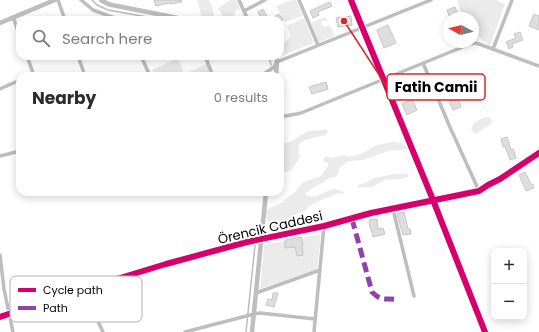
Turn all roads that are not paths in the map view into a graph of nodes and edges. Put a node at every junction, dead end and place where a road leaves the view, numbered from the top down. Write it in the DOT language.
graph roads {
  1 [pos="57,0"];
  2 [pos="81,0"];
  3 [pos="101,0"];
  4 [pos="239,0"];
  5 [pos="265,0"];
  6 [pos="299,0"];
  7 [pos="351,0"];
  8 [pos="431,0"];
  9 [pos="512,0"];
  10 [pos="244,10"];
  11 [pos="63,16"];
  12 [pos="109,16"];
  13 [pos="168,16"];
  14 [pos="246,16"];
  15 [pos="13,17"];
  16 [pos="0,23"];
  17 [pos="16,26"];
  18 [pos="363,28"];
  19 [pos="318,45"];
  20 [pos="493,49"];
  21 [pos="28,60"];
  22 [pos="79,60"];
  23 [pos="143,60"];
  24 [pos="207,60"];
  25 [pos="276,60"];
  26 [pos="423,63"];
  27 [pos="275,65"];
  28 [pos="539,66"];
  29 [pos="31,72"];
  30 [pos="84,72"];
  31 [pos="148,72"];
  32 [pos="211,72"];
  33 [pos="267,72"];
  34 [pos="276,72"];
  35 [pos="384,79"];
  36 [pos="16,82"];
  37 [pos="0,89"];
  38 [pos="284,116"];
  39 [pos="16,152"];
  40 [pos="539,153"];
  41 [pos="0,156"];
  42 [pos="479,191"];
  43 [pos="266,196"];
  44 [pos="433,200"];
  45 [pos="393,209"];
  46 [pos="324,226"];
  47 [pos="262,239"];
  48 [pos="0,255"];
  49 [pos="320,270"];
  50 [pos="126,276"];
  51 [pos="256,293"];
  52 [pos="414,296"];
  53 [pos="10,314"];
  54 [pos="252,314"];
  55 [pos="0,317"];
  56 [pos="315,319"];
  57 [pos="11,322"];
  58 [pos="98,322"];
  59 [pos="13,332"];
  60 [pos="103,332"];
  61 [pos="188,332"];
  62 [pos="252,332"];
  63 [pos="314,332"];
  64 [pos="484,332"];
  1 -- 11 [label="street"];
  1 -- 15 [label="street"];
  2 -- 12 [label="street"];
  3 -- 13 [label="street"];
  4 -- 10 [label="street"];
  5 -- 10 [label="street"];
  6 -- 19 [label="street"];
  7 -- 18 [label="street"];
  8 -- 18 [label="street"];
  9 -- 20 [label="street"];
  10 -- 14 [label="street"];
  15 -- 16 [label="street"];
  15 -- 17 [label="street"];
  18 -- 19 [label="street"];
  18 -- 35 [label="street"];
  19 -- 27 [label="street"];
  20 -- 26 [label="street"];
  20 -- 28 [label="street"];
  21 -- 29 [label="street"];
  22 -- 30 [label="street"];
  23 -- 31 [label="street"];
  24 -- 32 [label="street"];
  25 -- 27 [label="street"];
  26 -- 35 [label="street"];
  26 -- 42 [label="street"];
  27 -- 33 [label="street"];
  27 -- 34 [label="street"];
  35 -- 38 [label="street"];
  35 -- 44 [label="street"];
  36 -- 37 [label="street"];
  39 -- 41 [label="street"];
  40 -- 42 [label="street, Örencik Caddesi"];
  42 -- 44 [label="street, Örencik Caddesi"];
  43 -- 47 [label="street"];
  44 -- 45 [label="street, Örencik Caddesi"];
  44 -- 64 [label="street"];
  45 -- 46 [label="street, Örencik Caddesi"];
  45 -- 52 [label="street"];
  46 -- 47 [label="street, Örencik Caddesi"];
  46 -- 49 [label="street"];
  47 -- 50 [label="street, Örencik Caddesi"];
  47 -- 51 [label="street"];
  48 -- 53 [label="street"];
  49 -- 51 [label="street"];
  49 -- 56 [label="street"];
  51 -- 54 [label="street"];
  53 -- 55 [label="street, Örencik Caddesi"];
  54 -- 56 [label="street"];
  54 -- 61 [label="street"];
  54 -- 62 [label="street"];
  56 -- 63 [label="street"];
  57 -- 59 [label="street"];
  58 -- 60 [label="street"];
}
